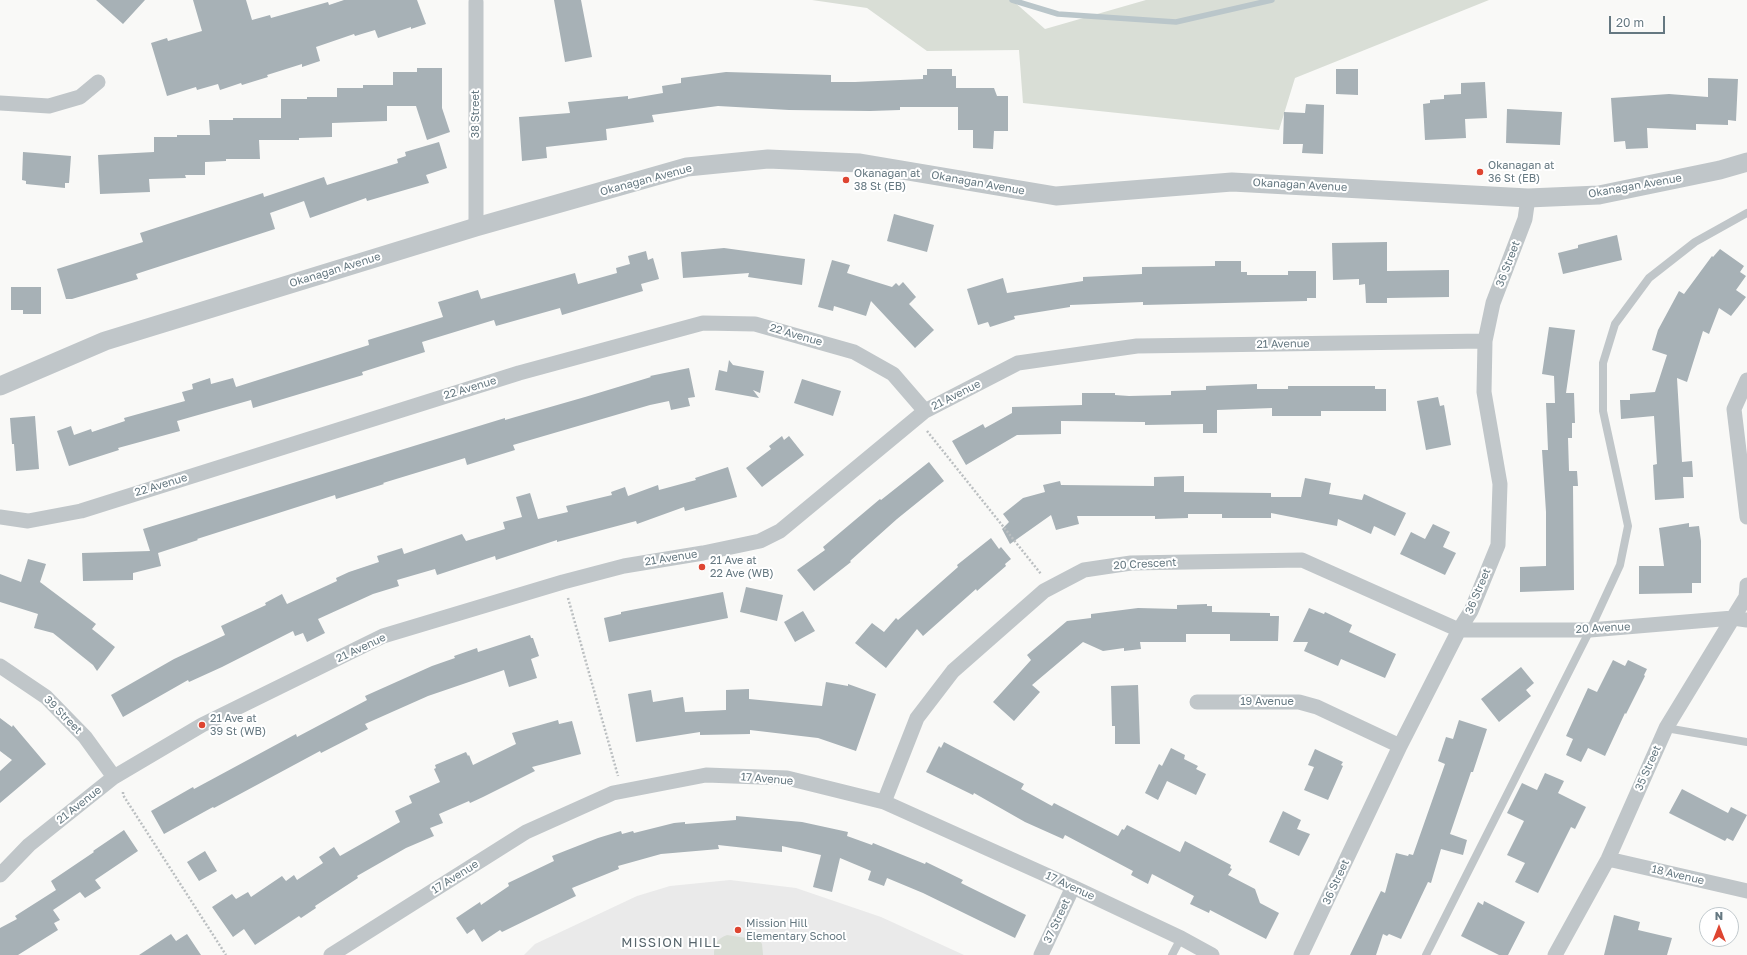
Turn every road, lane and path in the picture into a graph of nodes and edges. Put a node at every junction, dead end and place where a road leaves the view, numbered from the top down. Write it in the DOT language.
graph roads {
  1 [pos="476,2"];
  2 [pos="98,82"];
  3 [pos="0,103"];
  4 [pos="1747,162"];
  5 [pos="1528,198"];
  6 [pos="1747,212"];
  7 [pos="476,227"];
  8 [pos="1485,341"];
  9 [pos="1747,380"];
  10 [pos="0,386"];
  11 [pos="921,415"];
  12 [pos="1744,466"];
  13 [pos="0,517"];
  14 [pos="1747,517"];
  15 [pos="563,582"];
  16 [pos="1747,585"];
  17 [pos="1052,587"];
  18 [pos="1740,619"];
  19 [pos="1459,630"];
  20 [pos="1590,630"];
  21 [pos="0,666"];
  22 [pos="1197,702"];
  23 [pos="1666,728"];
  24 [pos="1747,742"];
  25 [pos="1400,746"];
  26 [pos="117,776"];
  27 [pos="623,792"];
  28 [pos="884,802"];
  29 [pos="1608,859"];
  30 [pos="0,875"];
  31 [pos="1073,887"];
  32 [pos="1747,891"];
  33 [pos="1181,938"];
  34 [pos="226,955"];
  35 [pos="332,955"];
  36 [pos="1040,955"];
  37 [pos="1172,955"];
  38 [pos="1212,955"];
  39 [pos="1301,955"];
  40 [pos="1426,955"];
  41 [pos="1555,955"];
  1 -- 7 [label="street, 38 Street"];
  2 -- 3 [label="street"];
  4 -- 5 [label="street, Okanagan Avenue"];
  5 -- 7 [label="street, Okanagan Avenue"];
  5 -- 8 [label="street, 36 Street"];
  6 -- 20 [label="lane"];
  7 -- 10 [label="street, Okanagan Avenue"];
  8 -- 11 [label="street, 21 Avenue"];
  8 -- 19 [label="street, 36 Street"];
  9 -- 12 [label="street"];
  11 -- 13 [label="street, 22 Avenue"];
  11 -- 15 [label="street, 21 Avenue"];
  11 -- 17 [label="path"];
  12 -- 14 [label="street"];
  15 -- 26 [label="street, 21 Avenue"];
  15 -- 27 [label="path"];
  16 -- 18 [label="street, 35 Street"];
  17 -- 19 [label="street, 20 Crescent"];
  17 -- 28 [label="street, 20 Crescent"];
  18 -- 20 [label="street, 20 Avenue"];
  18 -- 23 [label="street, 35 Street"];
  19 -- 20 [label="street, 20 Avenue"];
  19 -- 25 [label="street, 36 Street"];
  20 -- 40 [label="lane"];
  21 -- 26 [label="street, 39 Street"];
  22 -- 25 [label="street, 19 Avenue"];
  23 -- 24 [label="lane"];
  23 -- 29 [label="street, 35 Street"];
  25 -- 39 [label="street, 36 Street"];
  26 -- 30 [label="street, 21 Avenue"];
  26 -- 34 [label="path"];
  27 -- 28 [label="street, 17 Avenue"];
  27 -- 35 [label="street, 17 Avenue"];
  28 -- 31 [label="street, 17 Avenue"];
  29 -- 32 [label="street, 18 Avenue"];
  29 -- 41 [label="street, 35 Street"];
  31 -- 33 [label="street, 17 Avenue"];
  31 -- 36 [label="street, 37 Street"];
  33 -- 37 [label="lane"];
  33 -- 38 [label="street, 17 Avenue"];
}
